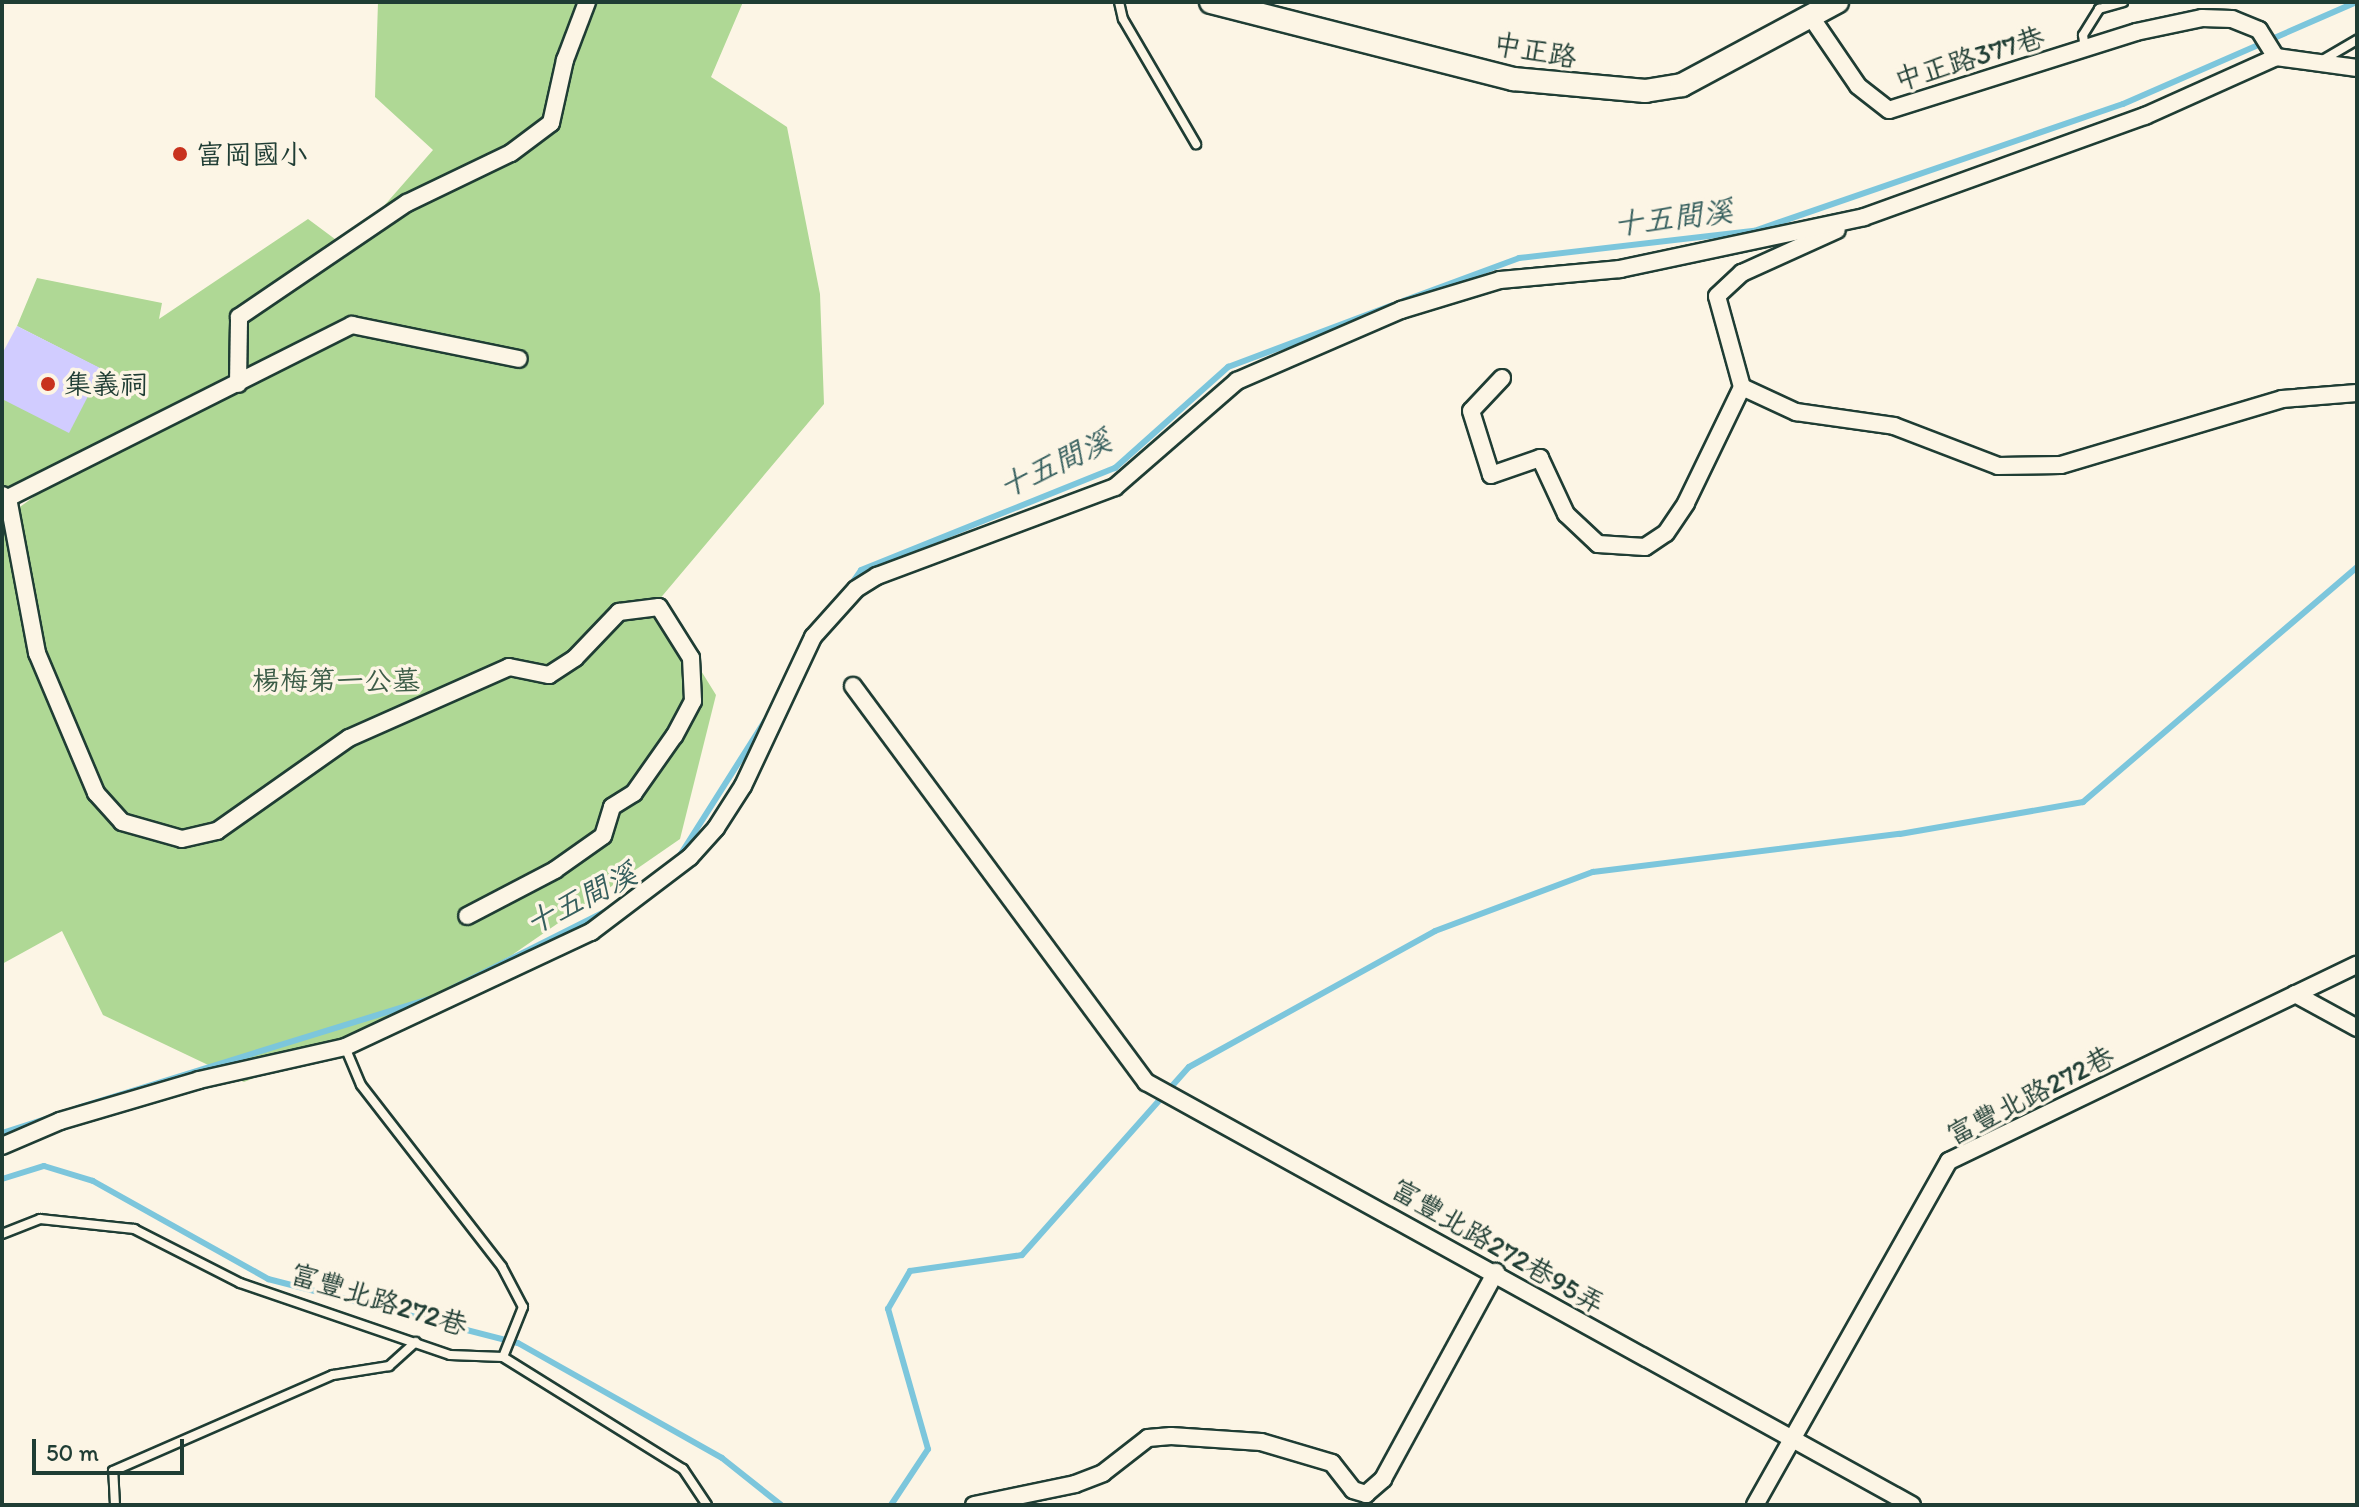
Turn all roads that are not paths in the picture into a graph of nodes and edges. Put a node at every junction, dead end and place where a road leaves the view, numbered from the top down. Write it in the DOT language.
graph roads {
  1 [pos="587,2"];
  2 [pos="1119,2"];
  3 [pos="1211,2"];
  4 [pos="1837,2"];
  5 [pos="2123,2"];
  6 [pos="1811,17"];
  7 [pos="2357,40"];
  8 [pos="2085,49"];
  9 [pos="2276,57"];
  10 [pos="2313,65"];
  11 [pos="2357,68"];
  12 [pos="1196,144"];
  13 [pos="1864,217"];
  14 [pos="519,359"];
  15 [pos="1502,378"];
  16 [pos="238,384"];
  17 [pos="1742,387"];
  18 [pos="2357,393"];
  19 [pos="5,497"];
  20 [pos="853,686"];
  21 [pos="467,916"];
  22 [pos="2357,965"];
  23 [pos="2295,994"];
  24 [pos="2357,1028"];
  25 [pos="345,1047"];
  26 [pos="2,1146"];
  27 [pos="2,1234"];
  28 [pos="1496,1272"];
  29 [pos="416,1342"];
  30 [pos="504,1355"];
  31 [pos="1792,1439"];
  32 [pos="115,1505"];
  33 [pos="707,1505"];
  34 [pos="974,1505"];
  35 [pos="1755,1505"];
  36 [pos="1912,1505"];
  1 -- 16 [label="street"];
  2 -- 12 [label="lane"];
  3 -- 6 [label="street, 中正路"];
  4 -- 6 [label="street, 中正路"];
  5 -- 8 [label="lane"];
  6 -- 8 [label="street, 中正路377巷"];
  7 -- 10 [label="lane"];
  8 -- 9 [label="street, 中正路377巷"];
  9 -- 10 [label="street"];
  9 -- 13 [label="street"];
  10 -- 11 [label="street"];
  13 -- 17 [label="street"];
  13 -- 25 [label="street"];
  14 -- 16 [label="street"];
  15 -- 17 [label="street"];
  16 -- 19 [label="street"];
  17 -- 18 [label="street"];
  19 -- 21 [label="street"];
  20 -- 28 [label="street, 富豐北路272巷95弄"];
  22 -- 23 [label="street, 富豐北路272巷"];
  23 -- 24 [label="street"];
  23 -- 31 [label="street, 富豐北路272巷"];
  25 -- 26 [label="street"];
  25 -- 30 [label="lane"];
  27 -- 29 [label="lane, 富豐北路272巷"];
  28 -- 31 [label="street, 富豐北路272巷95弄"];
  28 -- 34 [label="street"];
  29 -- 30 [label="lane, 富豐北路272巷"];
  29 -- 32 [label="lane"];
  30 -- 33 [label="lane, 富豐北路272巷"];
  31 -- 35 [label="street, 富豐北路272巷"];
  31 -- 36 [label="street, 富豐北路272巷95弄"];
}
